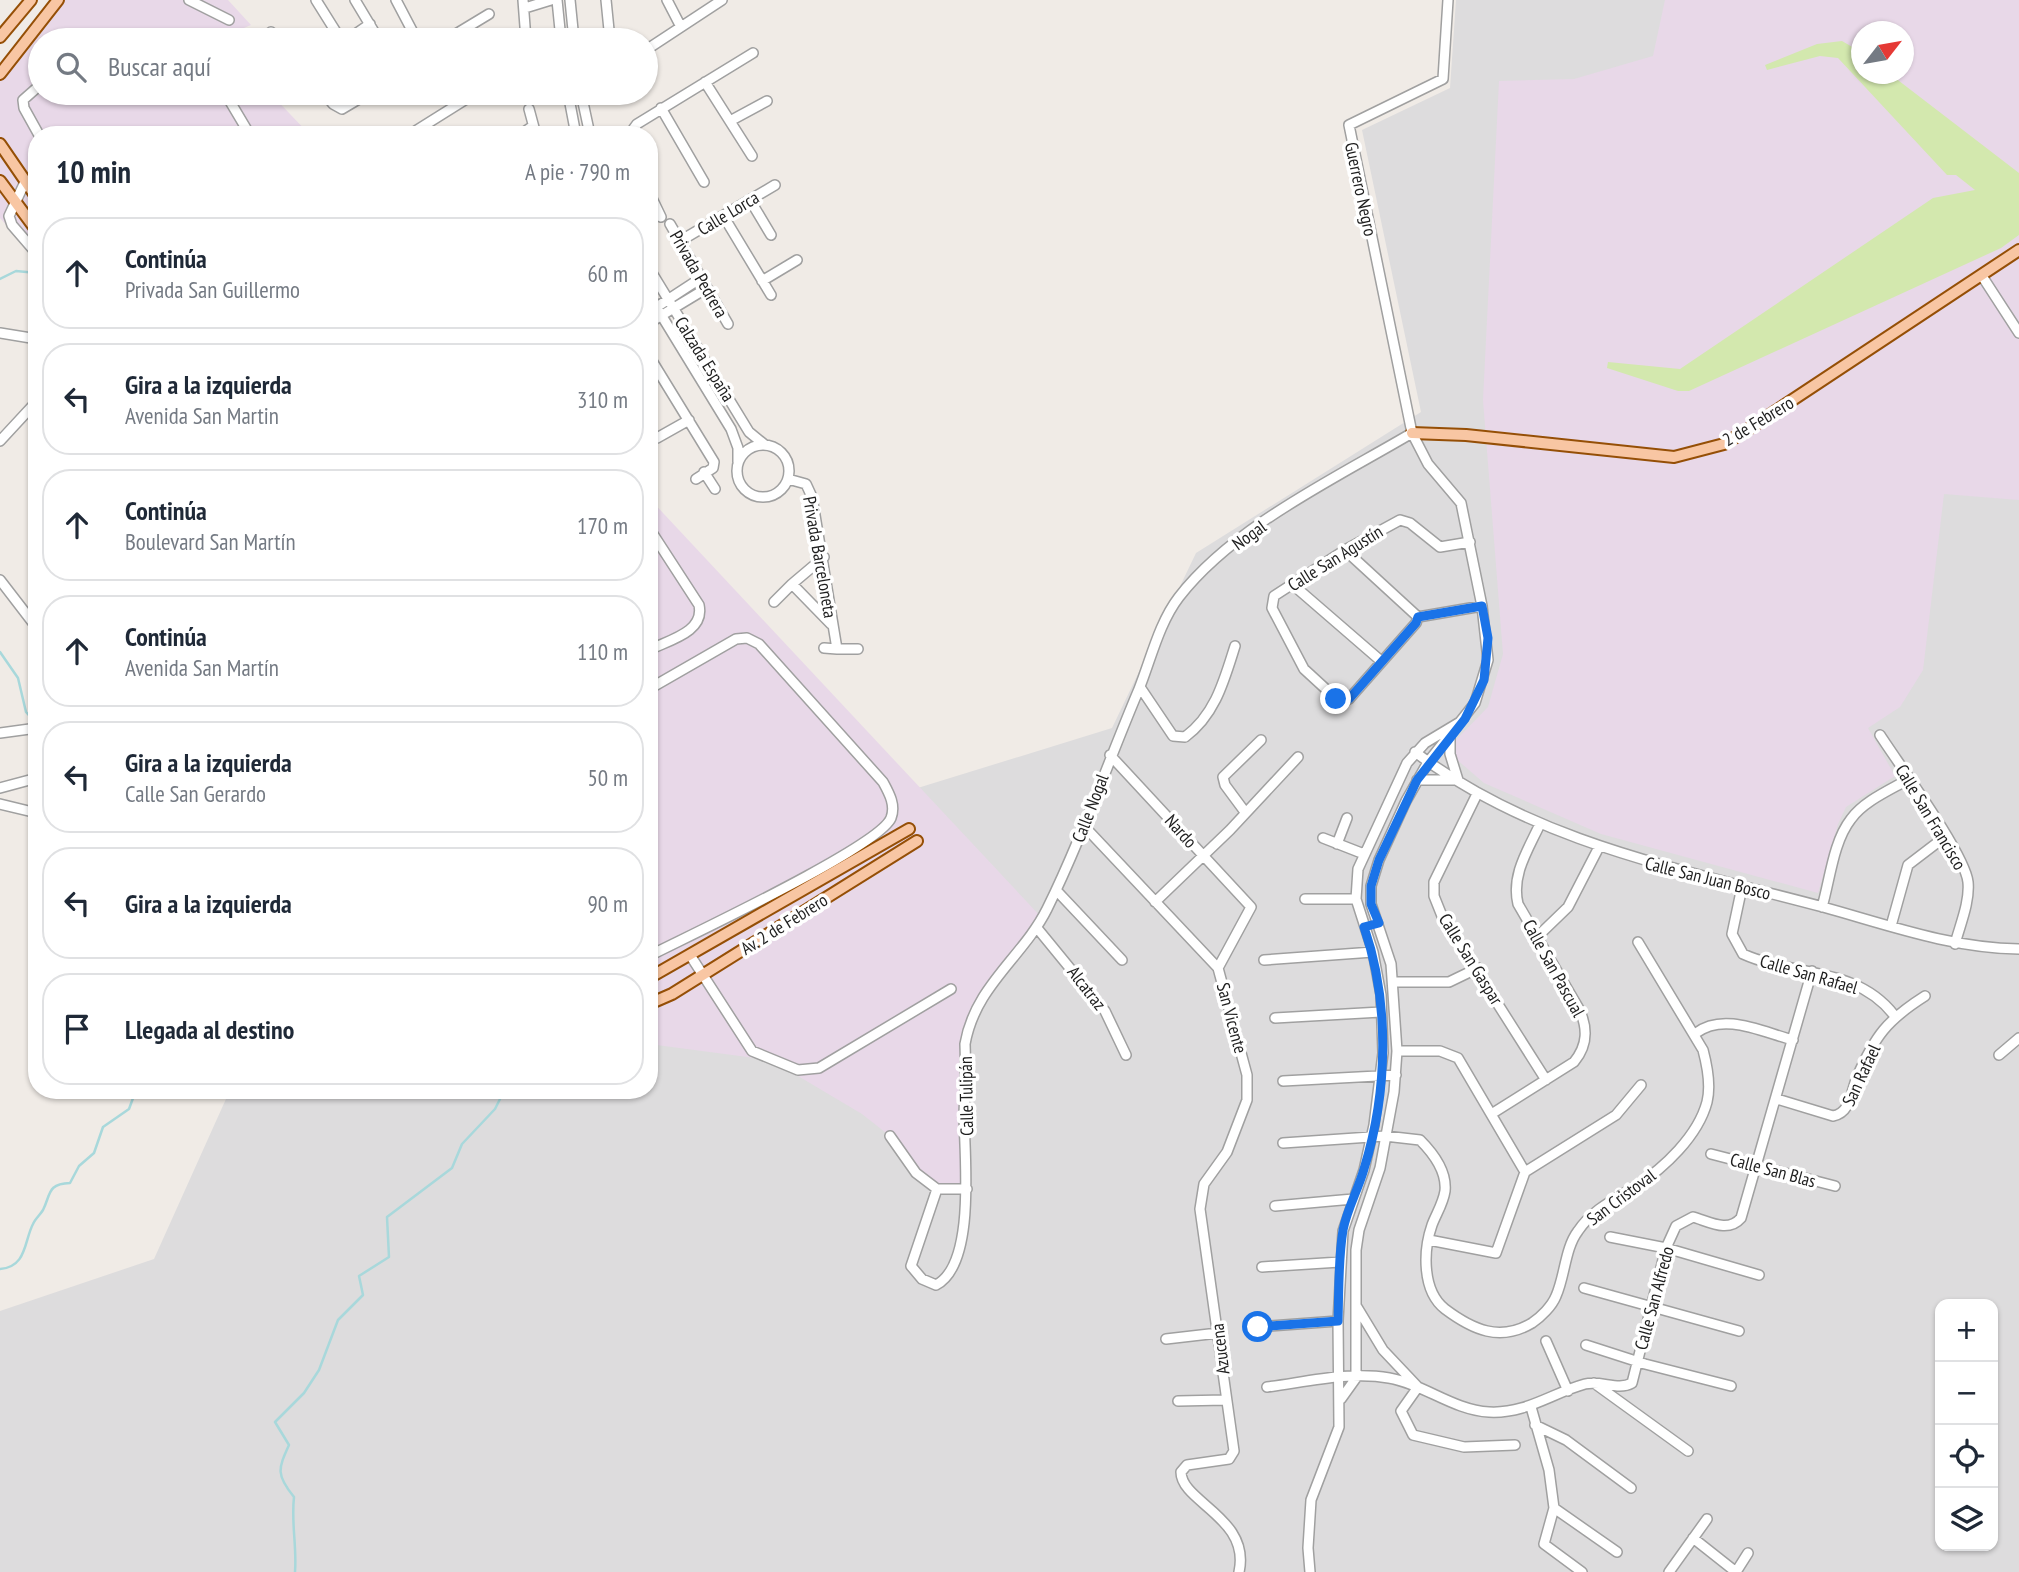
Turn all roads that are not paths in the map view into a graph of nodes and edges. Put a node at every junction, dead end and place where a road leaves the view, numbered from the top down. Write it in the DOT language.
graph roads {
  1 [pos="31,0"];
  2 [pos="58,0"];
  3 [pos="189,0"];
  4 [pos="316,0"];
  5 [pos="355,0"];
  6 [pos="409,0"];
  7 [pos="554,0"];
  8 [pos="570,0"];
  9 [pos="606,0"];
  10 [pos="667,0"];
  11 [pos="722,0"];
  12 [pos="1448,0"];
  13 [pos="397,3"];
  14 [pos="524,4"];
  15 [pos="489,14"];
  16 [pos="229,20"];
  17 [pos="370,24"];
  18 [pos="681,27"];
  19 [pos="36,28"];
  20 [pos="334,28"];
  21 [pos="364,28"];
  22 [pos="372,28"];
  23 [pos="411,28"];
  24 [pos="466,28"];
  25 [pos="525,28"];
  26 [pos="559,28"];
  27 [pos="573,28"];
  28 [pos="609,28"];
  29 [pos="0,37"];
  30 [pos="28,38"];
  31 [pos="658,42"];
  32 [pos="753,53"];
  33 [pos="0,74"];
  34 [pos="705,82"];
  35 [pos="28,96"];
  36 [pos="767,101"];
  37 [pos="232,105"];
  38 [pos="456,105"];
  39 [pos="570,105"];
  40 [pos="584,105"];
  41 [pos="661,108"];
  42 [pos="529,109"];
  43 [pos="730,121"];
  44 [pos="34,126"];
  45 [pos="245,126"];
  46 [pos="423,126"];
  47 [pos="533,126"];
  48 [pos="574,126"];
  49 [pos="588,126"];
  50 [pos="636,126"];
  51 [pos="0,144"];
  52 [pos="752,156"];
  53 [pos="0,181"];
  54 [pos="25,182"];
  55 [pos="705,182"];
  56 [pos="775,185"];
  57 [pos="28,186"];
  58 [pos="15,200"];
  59 [pos="750,200"];
  60 [pos="658,211"];
  61 [pos="661,217"];
  62 [pos="724,217"];
  63 [pos="28,218"];
  64 [pos="670,224"];
  65 [pos="771,235"];
  66 [pos="680,242"];
  67 [pos="28,244"];
  68 [pos="2019,250"];
  69 [pos="797,260"];
  70 [pos="1982,276"];
  71 [pos="701,278"];
  72 [pos="762,281"];
  73 [pos="658,283"];
  74 [pos="707,288"];
  75 [pos="771,295"];
  76 [pos="668,300"];
  77 [pos="658,306"];
  78 [pos="674,309"];
  79 [pos="658,312"];
  80 [pos="663,316"];
  81 [pos="658,318"];
  82 [pos="729,324"];
  83 [pos="0,333"];
  84 [pos="2019,333"];
  85 [pos="28,338"];
  86 [pos="658,380"];
  87 [pos="731,401"];
  88 [pos="720,409"];
  89 [pos="28,411"];
  90 [pos="689,421"];
  91 [pos="1412,433"];
  92 [pos="658,438"];
  93 [pos="0,441"];
  94 [pos="765,445"];
  95 [pos="738,461"];
  96 [pos="788,479"];
  97 [pos="715,489"];
  98 [pos="658,542"];
  99 [pos="1470,542"];
  100 [pos="1345,550"];
  101 [pos="824,557"];
  102 [pos="0,580"];
  103 [pos="792,584"];
  104 [pos="1292,584"];
  105 [pos="774,602"];
  106 [pos="1482,606"];
  107 [pos="28,616"];
  108 [pos="1418,617"];
  109 [pos="831,624"];
  110 [pos="658,646"];
  111 [pos="1235,646"];
  112 [pos="824,648"];
  113 [pos="836,649"];
  114 [pos="858,649"];
  115 [pos="1381,661"];
  116 [pos="658,684"];
  117 [pos="1140,687"];
  118 [pos="28,729"];
  119 [pos="0,733"];
  120 [pos="1448,733"];
  121 [pos="1880,735"];
  122 [pos="1261,740"];
  123 [pos="1415,752"];
  124 [pos="1110,755"];
  125 [pos="1298,757"];
  126 [pos="1429,762"];
  127 [pos="1909,779"];
  128 [pos="28,780"];
  129 [pos="1417,780"];
  130 [pos="1458,780"];
  131 [pos="0,788"];
  132 [pos="1477,794"];
  133 [pos="0,804"];
  134 [pos="28,811"];
  135 [pos="1245,812"];
  136 [pos="1347,818"];
  137 [pos="1540,824"];
  138 [pos="1084,826"];
  139 [pos="909,829"];
  140 [pos="1946,836"];
  141 [pos="1323,838"];
  142 [pos="916,841"];
  143 [pos="1337,844"];
  144 [pos="1599,848"];
  145 [pos="1364,854"];
  146 [pos="1203,856"];
  147 [pos="1742,887"];
  148 [pos="1056,890"];
  149 [pos="1305,899"];
  150 [pos="1356,899"];
  151 [pos="1154,902"];
  152 [pos="1822,907"];
  153 [pos="1379,923"];
  154 [pos="1891,926"];
  155 [pos="1364,927"];
  156 [pos="1037,928"];
  157 [pos="1538,936"];
  158 [pos="1638,942"];
  159 [pos="1955,944"];
  160 [pos="2019,949"];
  161 [pos="658,951"];
  162 [pos="1373,952"];
  163 [pos="690,955"];
  164 [pos="1122,960"];
  165 [pos="1264,960"];
  166 [pos="1218,968"];
  167 [pos="1478,968"];
  168 [pos="1812,971"];
  169 [pos="658,973"];
  170 [pos="704,974"];
  171 [pos="1393,982"];
  172 [pos="951,989"];
  173 [pos="1925,996"];
  174 [pos="658,1000"];
  175 [pos="1381,1012"];
  176 [pos="1894,1015"];
  177 [pos="1275,1018"];
  178 [pos="1696,1033"];
  179 [pos="2019,1038"];
  180 [pos="1793,1040"];
  181 [pos="1397,1051"];
  182 [pos="1126,1055"];
  183 [pos="1999,1055"];
  184 [pos="1380,1074"];
  185 [pos="1247,1075"];
  186 [pos="1396,1075"];
  187 [pos="1546,1080"];
  188 [pos="1283,1081"];
  189 [pos="1641,1085"];
  190 [pos="1777,1099"];
  191 [pos="1493,1113"];
  192 [pos="890,1136"];
  193 [pos="1385,1136"];
  194 [pos="1372,1137"];
  195 [pos="1283,1143"];
  196 [pos="1712,1154"];
  197 [pos="1758,1164"];
  198 [pos="1525,1172"];
  199 [pos="1835,1186"];
  200 [pos="937,1189"];
  201 [pos="967,1189"];
  202 [pos="1353,1199"];
  203 [pos="1275,1206"];
  204 [pos="1610,1237"];
  205 [pos="1429,1240"];
  206 [pos="1667,1248"];
  207 [pos="1340,1262"];
  208 [pos="1262,1267"];
  209 [pos="1759,1275"];
  210 [pos="1584,1288"];
  211 [pos="1356,1306"];
  212 [pos="1653,1307"];
  213 [pos="1338,1321"];
  214 [pos="1258,1327"];
  215 [pos="1739,1331"];
  216 [pos="1218,1333"];
  217 [pos="1166,1339"];
  218 [pos="1546,1341"];
  219 [pos="1586,1345"];
  220 [pos="1637,1362"];
  221 [pos="1337,1378"];
  222 [pos="1356,1378"];
  223 [pos="1592,1382"];
  224 [pos="1731,1386"];
  225 [pos="1267,1387"];
  226 [pos="1418,1387"];
  227 [pos="1568,1391"];
  228 [pos="1341,1399"];
  229 [pos="1225,1400"];
  230 [pos="1178,1401"];
  231 [pos="1531,1407"];
  232 [pos="1535,1425"];
  233 [pos="1515,1445"];
  234 [pos="1688,1451"];
  235 [pos="1632,1488"];
  236 [pos="1554,1508"];
  237 [pos="1707,1519"];
  238 [pos="1693,1538"];
  239 [pos="1617,1552"];
  240 [pos="1748,1553"];
  241 [pos="1238,1572"];
  242 [pos="1310,1572"];
  243 [pos="1582,1572"];
  244 [pos="1669,1572"];
  245 [pos="1736,1572"];
  1 -- 29 [label="main road"];
  2 -- 19 [label="main road"];
  3 -- 16 [label="street"];
  4 -- 20 [label="street"];
  5 -- 17 [label="street"];
  6 -- 13 [label="street"];
  7 -- 14 [label="street"];
  7 -- 26 [label="street"];
  8 -- 27 [label="street"];
  9 -- 28 [label="street"];
  10 -- 18 [label="street"];
  11 -- 18 [label="street"];
  12 -- 91 [label="street, Guerrero Negro"];
  13 -- 23 [label="street"];
  14 -- 25 [label="street"];
  15 -- 24 [label="street"];
  17 -- 21 [label="street"];
  17 -- 22 [label="street"];
  18 -- 31 [label="street"];
  30 -- 33 [label="main road"];
  32 -- 34 [label="street"];
  34 -- 41 [label="street"];
  34 -- 43 [label="street"];
  35 -- 44 [label="street"];
  36 -- 43 [label="street"];
  37 -- 45 [label="street"];
  38 -- 46 [label="street"];
  39 -- 48 [label="street"];
  40 -- 49 [label="street"];
  41 -- 50 [label="street"];
  41 -- 55 [label="street"];
  42 -- 47 [label="street"];
  43 -- 52 [label="street"];
  51 -- 54 [label="main road"];
  53 -- 58 [label="main road"];
  54 -- 57 [label="main road"];
  54 -- 58 [label="street"];
  56 -- 59 [label="street, Calle Lorca"];
  58 -- 63 [label="main road"];
  58 -- 67 [label="street"];
  59 -- 62 [label="street, Calle Lorca"];
  59 -- 65 [label="street"];
  60 -- 61 [label="street, Privada Pedrera"];
  62 -- 66 [label="street, Calle Lorca"];
  62 -- 72 [label="street"];
  64 -- 66 [label="street, Privada Pedrera"];
  66 -- 71 [label="street, Privada Pedrera"];
  68 -- 70 [label="main road, 2 de Febrero"];
  69 -- 72 [label="street"];
  70 -- 84 [label="street"];
  70 -- 91 [label="main road, 2 de Febrero"];
  71 -- 74 [label="street, Privada Pedrera"];
  71 -- 76 [label="street"];
  72 -- 75 [label="street"];
  73 -- 76 [label="street, Calzada España"];
  74 -- 78 [label="street"];
  74 -- 82 [label="street, Privada Pedrera"];
  76 -- 77 [label="street"];
  76 -- 78 [label="street, Calzada España"];
  78 -- 80 [label="street"];
  78 -- 87 [label="street, Calzada España"];
  79 -- 80 [label="street, Calzada España"];
  80 -- 81 [label="street"];
  80 -- 88 [label="street, Calzada España"];
  83 -- 85 [label="street"];
  86 -- 90 [label="street"];
  87 -- 88 [label="street"];
  87 -- 94 [label="street, Calzada España"];
  88 -- 95 [label="street, Calzada España"];
  89 -- 93 [label="street"];
  90 -- 92 [label="street"];
  90 -- 97 [label="street"];
  91 -- 99 [label="street"];
  91 -- 117 [label="street, Nogal"];
  94 -- 95 [label="street"];
  94 -- 96 [label="street"];
  95 -- 96 [label="street"];
  96 -- 101 [label="street, Privada Barceloneta"];
  98 -- 110 [label="street"];
  99 -- 100 [label="street, Calle San Agustín"];
  99 -- 106 [label="street"];
  100 -- 104 [label="street, Calle San Agustín"];
  100 -- 108 [label="street"];
  101 -- 103 [label="street"];
  101 -- 109 [label="street, Privada Barceloneta"];
  102 -- 107 [label="street"];
  103 -- 105 [label="street"];
  103 -- 109 [label="street"];
  104 -- 115 [label="street"];
  104 -- 115 [label="street, Calle San Agustín"];
  106 -- 108 [label="street"];
  106 -- 120 [label="street"];
  108 -- 115 [label="street"];
  109 -- 113 [label="street, Privada Barceloneta"];
  111 -- 117 [label="street"];
  112 -- 113 [label="street"];
  113 -- 114 [label="street"];
  116 -- 161 [label="street"];
  117 -- 124 [label="street, Calle Nogal"];
  118 -- 119 [label="street"];
  120 -- 123 [label="street"];
  120 -- 126 [label="street"];
  120 -- 130 [label="street"];
  121 -- 127 [label="street, Calle San Francisco"];
  122 -- 135 [label="street"];
  123 -- 126 [label="street, Calle San Juan Bosco"];
  123 -- 145 [label="street"];
  124 -- 138 [label="street, Calle Nogal"];
  124 -- 146 [label="street, Nardo"];
  125 -- 135 [label="street"];
  126 -- 129 [label="street"];
  126 -- 130 [label="street, Calle San Juan Bosco"];
  127 -- 140 [label="street, Calle San Francisco"];
  127 -- 152 [label="street"];
  128 -- 131 [label="street"];
  129 -- 130 [label="street"];
  129 -- 153 [label="street"];
  130 -- 132 [label="street, Calle San Juan Bosco"];
  132 -- 137 [label="street, Calle San Juan Bosco"];
  132 -- 167 [label="street, Calle San Gaspar"];
  133 -- 134 [label="street"];
  135 -- 146 [label="street"];
  136 -- 143 [label="street"];
  137 -- 144 [label="street, Calle San Juan Bosco"];
  137 -- 157 [label="street, Calle San Pascual"];
  138 -- 148 [label="street, Calle Nogal"];
  138 -- 151 [label="street"];
  139 -- 142 [label="street"];
  139 -- 163 [label="main road, Av. 2 de Febrero"];
  140 -- 154 [label="street"];
  140 -- 159 [label="street, Calle San Francisco"];
  141 -- 143 [label="street"];
  142 -- 170 [label="main road, Av. 2 de Febrero"];
  143 -- 145 [label="street"];
  144 -- 147 [label="street, Calle San Juan Bosco"];
  144 -- 157 [label="street"];
  145 -- 150 [label="street"];
  146 -- 151 [label="street"];
  146 -- 166 [label="street, Nardo"];
  147 -- 152 [label="street, Calle San Juan Bosco"];
  147 -- 168 [label="street, Calle San Rafael"];
  148 -- 156 [label="street, Calle Nogal"];
  148 -- 164 [label="street"];
  149 -- 150 [label="street"];
  150 -- 155 [label="street"];
  151 -- 166 [label="street, San Vicente"];
  152 -- 154 [label="street, Calle San Juan Bosco"];
  153 -- 155 [label="street"];
  153 -- 171 [label="street"];
  154 -- 159 [label="street, Calle San Juan Bosco"];
  155 -- 162 [label="street"];
  156 -- 182 [label="street, Alcatraz"];
  156 -- 201 [label="street, Calle Tulipán"];
  157 -- 187 [label="street, Calle San Pascual"];
  158 -- 178 [label="street, San Cristoval"];
  159 -- 160 [label="street, Calle San Juan Bosco"];
  162 -- 165 [label="street"];
  162 -- 175 [label="street"];
  163 -- 169 [label="main road, Av. 2 de Febrero"];
  163 -- 170 [label="street"];
  166 -- 185 [label="street, San Vicente"];
  167 -- 171 [label="street"];
  167 -- 187 [label="street, Calle San Gaspar"];
  168 -- 176 [label="street, Calle San Rafael"];
  168 -- 180 [label="street, Calle San Alfredo"];
  170 -- 172 [label="street"];
  170 -- 174 [label="main road, Av. 2 de Febrero"];
  171 -- 181 [label="street"];
  173 -- 176 [label="street"];
  175 -- 177 [label="street"];
  175 -- 184 [label="street"];
  176 -- 190 [label="street, San Rafael"];
  178 -- 180 [label="street"];
  178 -- 205 [label="street, San Cristoval"];
  179 -- 183 [label="street"];
  180 -- 190 [label="street, Calle San Alfredo"];
  181 -- 186 [label="street"];
  181 -- 191 [label="street"];
  184 -- 186 [label="street"];
  184 -- 188 [label="street"];
  184 -- 194 [label="street"];
  185 -- 216 [label="street, Azucena"];
  186 -- 193 [label="street"];
  187 -- 191 [label="street, Calle San Pascual"];
  189 -- 198 [label="street"];
  190 -- 197 [label="street, Calle San Alfredo"];
  191 -- 198 [label="street"];
  192 -- 200 [label="street"];
  193 -- 194 [label="street, San Cristoval"];
  193 -- 205 [label="street, San Cristoval"];
  193 -- 211 [label="street"];
  194 -- 195 [label="street, San Cristoval"];
  194 -- 202 [label="street"];
  196 -- 197 [label="street, Calle San Blas"];
  197 -- 199 [label="street, Calle San Blas"];
  197 -- 206 [label="street, Calle San Alfredo"];
  198 -- 205 [label="street"];
  200 -- 201 [label="street"];
  200 -- 201 [label="street, Calle Tulipán"];
  202 -- 203 [label="street"];
  202 -- 207 [label="street"];
  204 -- 206 [label="street"];
  206 -- 209 [label="street"];
  206 -- 212 [label="street, Calle San Alfredo"];
  207 -- 208 [label="street"];
  207 -- 213 [label="street"];
  210 -- 212 [label="street"];
  211 -- 222 [label="street"];
  211 -- 226 [label="street"];
  212 -- 215 [label="street"];
  212 -- 220 [label="street, Calle San Alfredo"];
  213 -- 214 [label="street"];
  213 -- 221 [label="street"];
  216 -- 217 [label="street"];
  216 -- 229 [label="street, Azucena"];
  218 -- 227 [label="street"];
  219 -- 220 [label="street"];
  220 -- 223 [label="street, Calle San Alfredo"];
  220 -- 224 [label="street"];
  221 -- 222 [label="street"];
  221 -- 225 [label="street"];
  221 -- 228 [label="street"];
  222 -- 226 [label="street"];
  222 -- 228 [label="street"];
  223 -- 227 [label="street, Calle San Alfredo"];
  223 -- 234 [label="street"];
  226 -- 231 [label="street, Calle San Alfredo"];
  226 -- 233 [label="street"];
  227 -- 231 [label="street, Calle San Alfredo"];
  228 -- 242 [label="street"];
  229 -- 230 [label="street"];
  229 -- 241 [label="street, Azucena"];
  231 -- 232 [label="street"];
  232 -- 235 [label="street"];
  232 -- 236 [label="street"];
  236 -- 239 [label="street"];
  236 -- 243 [label="street"];
  237 -- 238 [label="street"];
  238 -- 244 [label="street"];
  238 -- 245 [label="street"];
  240 -- 245 [label="street"];
}
